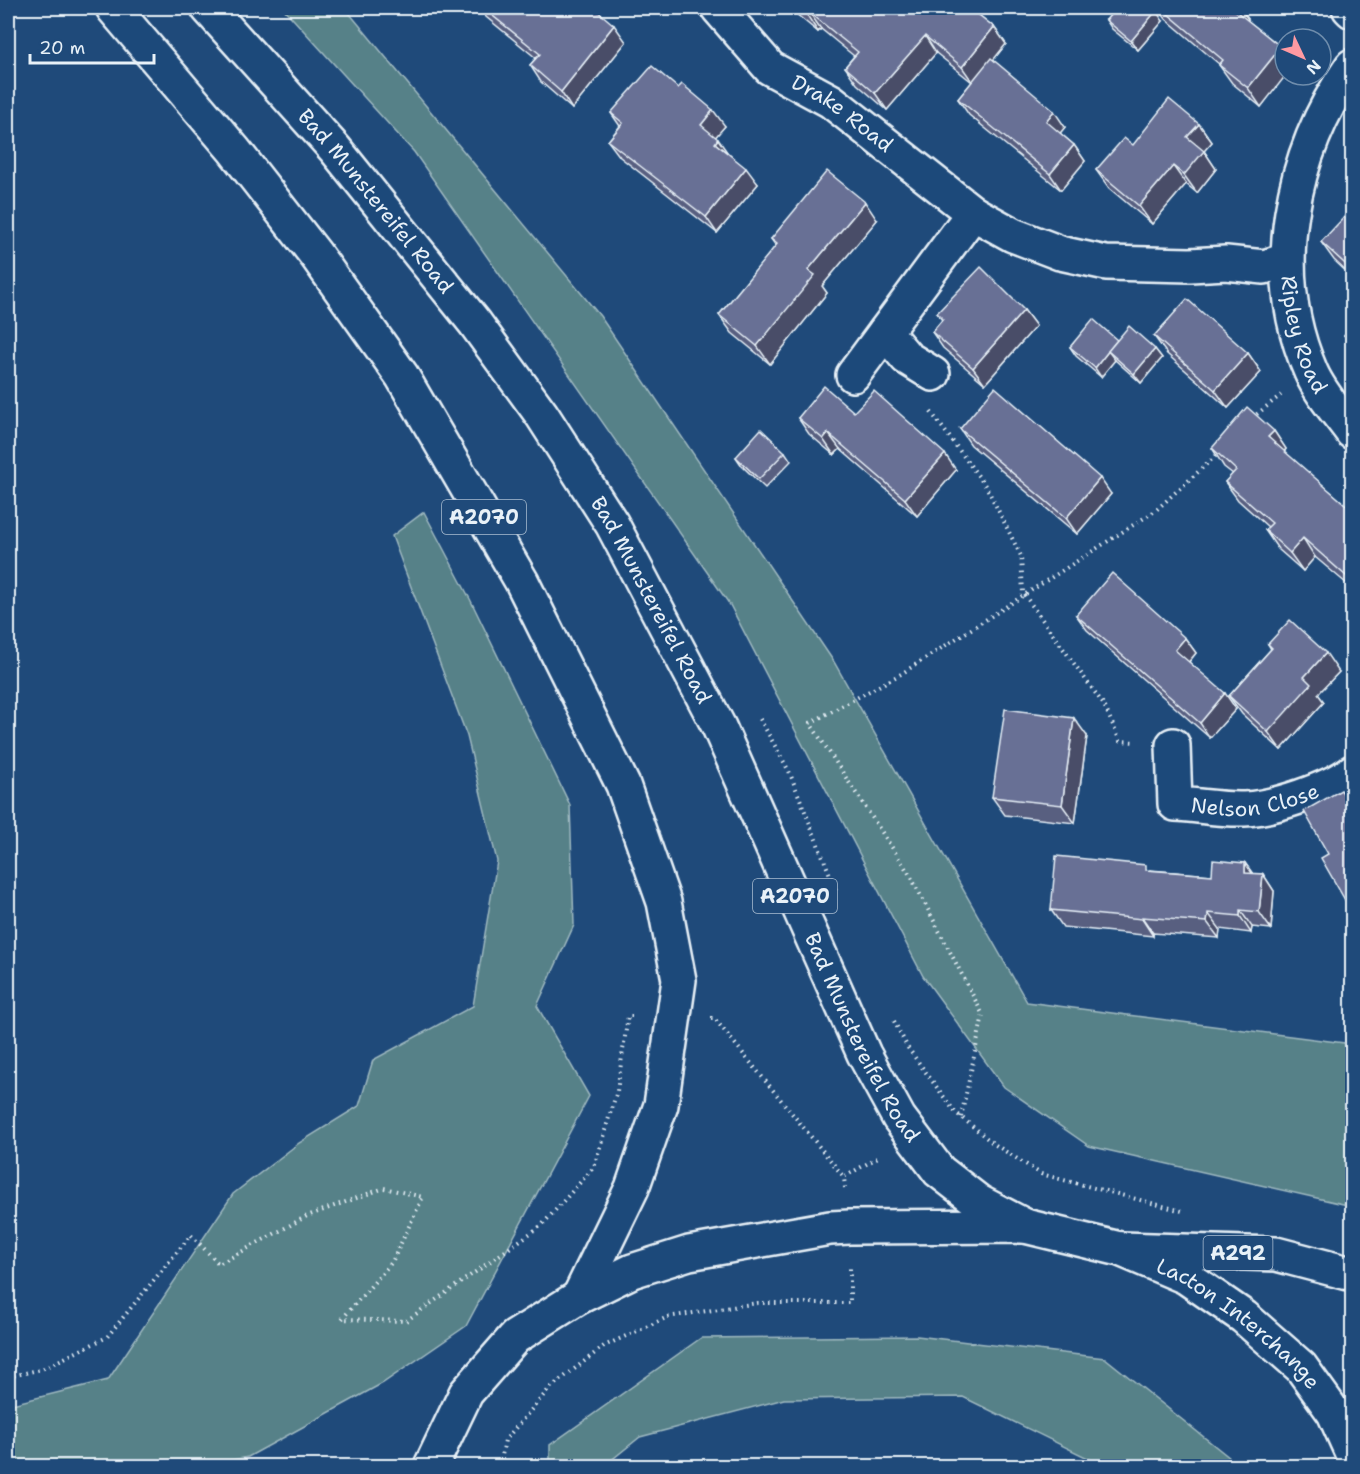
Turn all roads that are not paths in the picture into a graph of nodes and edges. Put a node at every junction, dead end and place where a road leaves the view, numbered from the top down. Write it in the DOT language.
graph roads {
  1 [pos="113,8"];
  2 [pos="208,8"];
  3 [pos="718,8"];
  4 [pos="1348,8"];
  5 [pos="1353,11"];
  6 [pos="1353,66"];
  7 [pos="973,213"];
  8 [pos="1287,260"];
  9 [pos="885,332"];
  10 [pos="920,366"];
  11 [pos="853,375"];
  12 [pos="1353,432"];
  13 [pos="1173,745"];
  14 [pos="1353,772"];
  15 [pos="1025,1226"];
  16 [pos="1120,1249"];
  17 [pos="1353,1274"];
  18 [pos="579,1297"];
  19 [pos="1353,1453"];
  20 [pos="431,1467"];
  1 -- 18 [label="main road, A2070"];
  2 -- 15 [label="main road, Bad Munstereifel Road / A2070"];
  3 -- 7 [label="main road, Drake Road"];
  4 -- 5 [label="main road"];
  6 -- 8 [label="main road, Ripley Road"];
  7 -- 8 [label="main road, Drake Road"];
  7 -- 9 [label="main road"];
  8 -- 12 [label="main road, Ripley Road"];
  9 -- 10 [label="main road"];
  9 -- 11 [label="main road"];
  13 -- 14 [label="main road, Nelson Close"];
  15 -- 16 [label="main road"];
  15 -- 18 [label="main road"];
  16 -- 17 [label="main road, A292"];
  16 -- 19 [label="main road, Lacton Interchange"];
  18 -- 20 [label="main road"];
}
